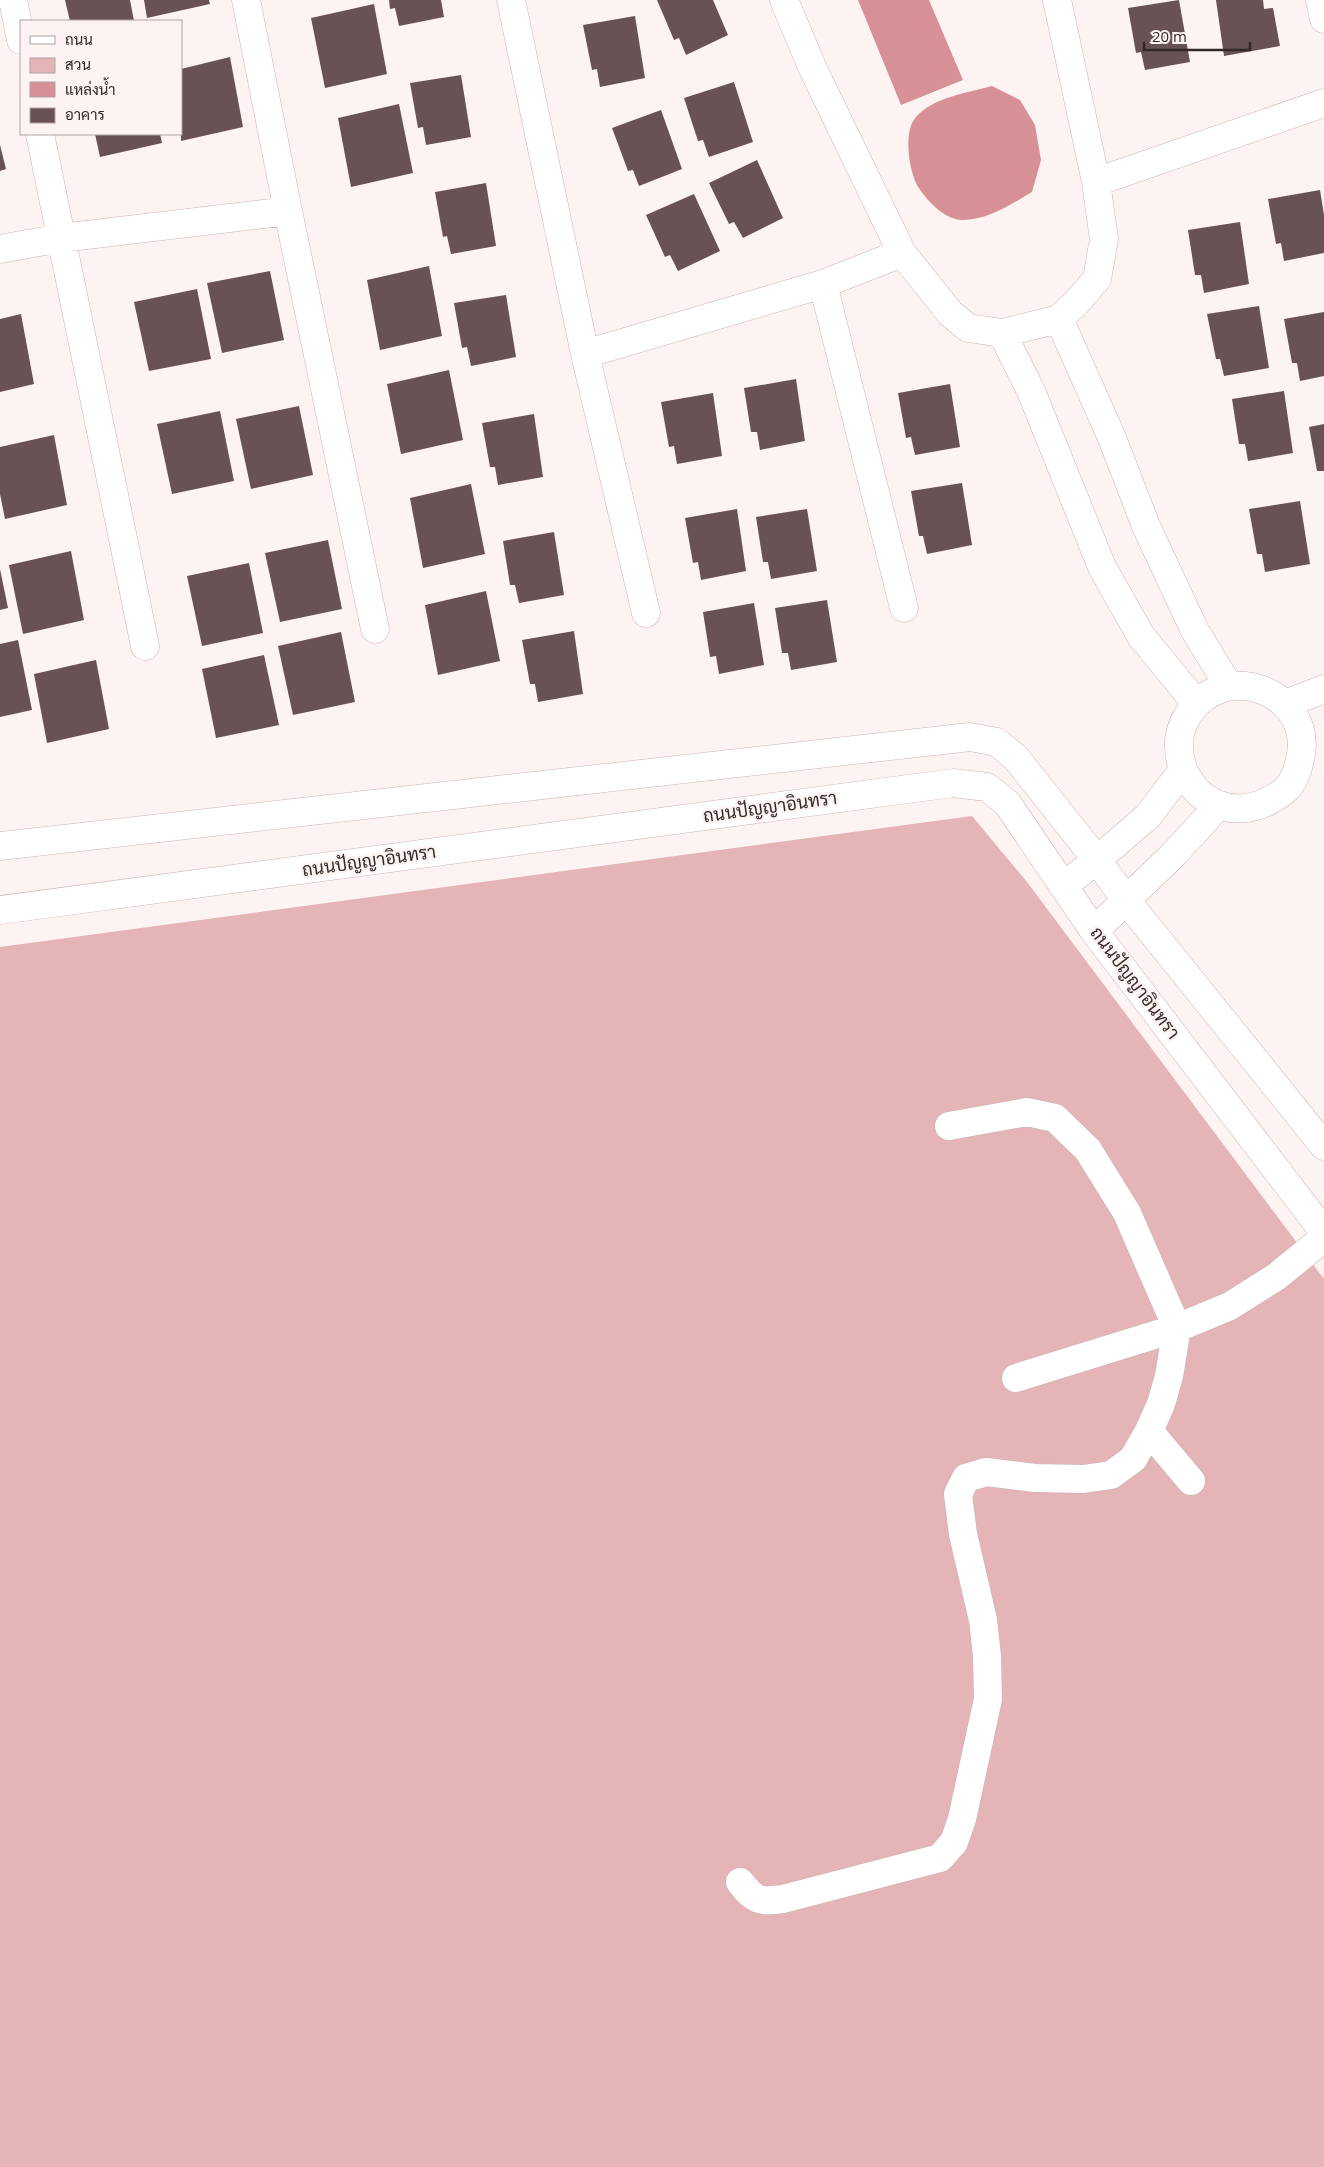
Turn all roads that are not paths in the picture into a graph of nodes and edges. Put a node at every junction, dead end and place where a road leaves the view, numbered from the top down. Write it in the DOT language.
graph roads {
  1 [pos="13,0"];
  2 [pos="246,0"];
  3 [pos="511,0"];
  4 [pos="784,0"];
  5 [pos="1057,0"];
  6 [pos="1320,0"];
  7 [pos="1324,19"];
  8 [pos="20,35"];
  9 [pos="1324,104"];
  10 [pos="40,135"];
  11 [pos="1096,182"];
  12 [pos="288,211"];
  13 [pos="61,238"];
  14 [pos="0,249"];
  15 [pos="902,253"];
  16 [pos="823,284"];
  17 [pos="1059,319"];
  18 [pos="1002,333"];
  19 [pos="585,354"];
  20 [pos="904,608"];
  21 [pos="646,613"];
  22 [pos="375,629"];
  23 [pos="145,646"];
  24 [pos="1228,686"];
  25 [pos="1324,689"];
  26 [pos="1196,703"];
  27 [pos="1285,704"];
  28 [pos="1313,740"];
  29 [pos="1183,770"];
  30 [pos="1219,805"];
  31 [pos="0,846"];
  32 [pos="1097,860"];
  33 [pos="1063,886"];
  34 [pos="1126,900"];
  35 [pos="0,910"];
  36 [pos="1094,931"];
  37 [pos="949,1126"];
  38 [pos="1324,1146"];
  39 [pos="1324,1232"];
  40 [pos="1324,1238"];
  41 [pos="1177,1328"];
  42 [pos="1016,1378"];
  43 [pos="1149,1432"];
  44 [pos="1191,1481"];
  45 [pos="740,1882"];
  1 -- 8 [label="street"];
  2 -- 12 [label="street"];
  3 -- 19 [label="street"];
  4 -- 15 [label="street"];
  5 -- 11 [label="street"];
  6 -- 7 [label="street"];
  9 -- 11 [label="street"];
  10 -- 13 [label="street"];
  11 -- 17 [label="street"];
  12 -- 13 [label="street"];
  12 -- 22 [label="street"];
  13 -- 14 [label="street"];
  13 -- 23 [label="street"];
  15 -- 16 [label="street"];
  15 -- 18 [label="street"];
  16 -- 19 [label="street"];
  16 -- 20 [label="street"];
  17 -- 18 [label="street"];
  17 -- 24 [label="street"];
  18 -- 26 [label="street"];
  19 -- 21 [label="street"];
  24 -- 26 [label="street"];
  24 -- 27 [label="street"];
  25 -- 27 [label="street"];
  26 -- 29 [label="street"];
  27 -- 28 [label="street"];
  28 -- 30 [label="street"];
  29 -- 30 [label="street"];
  29 -- 32 [label="street"];
  30 -- 34 [label="street"];
  31 -- 32 [label="street"];
  32 -- 33 [label="street"];
  32 -- 34 [label="street"];
  33 -- 35 [label="street, ถนนปัญญาอินทรา"];
  33 -- 36 [label="street, ถนนปัญญาอินทรา"];
  34 -- 36 [label="street"];
  34 -- 38 [label="street"];
  36 -- 39 [label="street, ถนนปัญญาอินทรา"];
  37 -- 41 [label="street"];
  40 -- 41 [label="street"];
  41 -- 42 [label="street"];
  41 -- 43 [label="street"];
  43 -- 44 [label="street"];
  43 -- 45 [label="street"];
}
